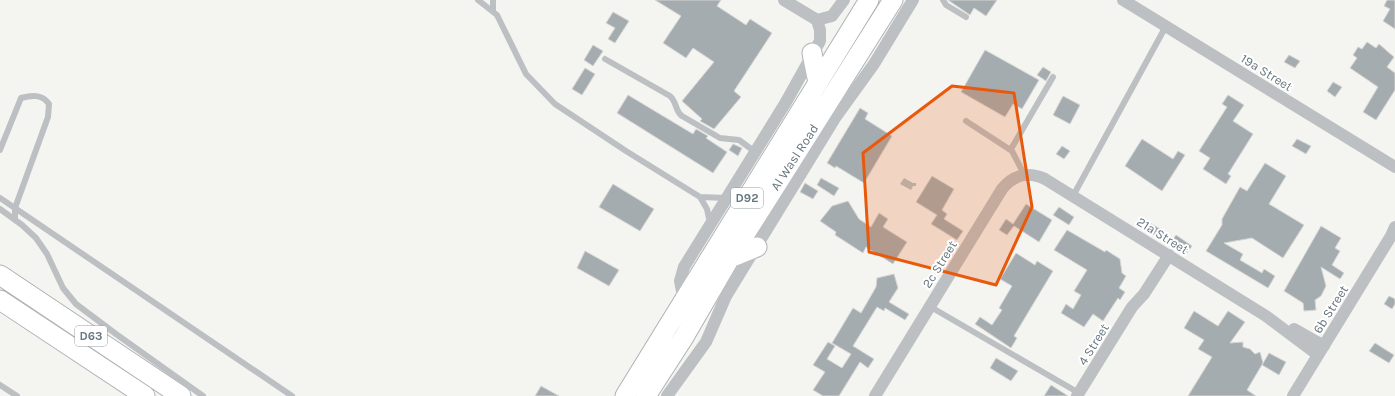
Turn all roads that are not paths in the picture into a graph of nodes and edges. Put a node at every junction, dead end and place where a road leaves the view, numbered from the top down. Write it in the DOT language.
graph roads {
  1 [pos="478,0"];
  2 [pos="493,0"];
  3 [pos="784,0"];
  4 [pos="844,0"];
  5 [pos="869,0"];
  6 [pos="893,0"];
  7 [pos="913,0"];
  8 [pos="943,0"];
  9 [pos="1124,0"];
  10 [pos="493,11"];
  11 [pos="966,17"];
  12 [pos="816,20"];
  13 [pos="1166,26"];
  14 [pos="812,53"];
  15 [pos="605,59"];
  16 [pos="1053,77"];
  17 [pos="818,83"];
  18 [pos="966,120"];
  19 [pos="1010,149"];
  20 [pos="0,150"];
  21 [pos="754,151"];
  22 [pos="1395,167"];
  23 [pos="1024,174"];
  24 [pos="700,196"];
  25 [pos="1073,196"];
  26 [pos="0,198"];
  27 [pos="727,198"];
  28 [pos="15,208"];
  29 [pos="0,209"];
  30 [pos="15,219"];
  31 [pos="710,223"];
  32 [pos="1394,232"];
  33 [pos="757,247"];
  34 [pos="1165,252"];
  35 [pos="730,258"];
  36 [pos="0,275"];
  37 [pos="0,300"];
  38 [pos="684,301"];
  39 [pos="929,306"];
  40 [pos="1321,350"];
  41 [pos="0,384"];
  42 [pos="1078,394"];
  43 [pos="17,396"];
  44 [pos="145,396"];
  45 [pos="181,396"];
  46 [pos="203,396"];
  47 [pos="292,396"];
  48 [pos="625,396"];
  49 [pos="646,396"];
  50 [pos="667,396"];
  51 [pos="875,396"];
  52 [pos="1293,396"];
  1 -- 10 [label="lane"];
  2 -- 10 [label="lane"];
  3 -- 12 [label="street"];
  4 -- 12 [label="street"];
  5 -- 17 [label="main road, Al Wasl Road / D92"];
  6 -- 35 [label="main road, Al Wasl Road / D92"];
  7 -- 33 [label="street"];
  8 -- 11 [label="lane"];
  9 -- 13 [label="street, 19a Street"];
  10 -- 24 [label="lane"];
  12 -- 14 [label="street"];
  13 -- 22 [label="street, 19a Street"];
  13 -- 25 [label="lane"];
  14 -- 17 [label="main road"];
  14 -- 21 [label="street"];
  15 -- 21 [label="lane"];
  16 -- 19 [label="lane"];
  17 -- 38 [label="main road, Al Wasl Road / D92"];
  18 -- 19 [label="lane"];
  19 -- 23 [label="lane"];
  20 -- 28 [label="lane"];
  21 -- 27 [label="street"];
  23 -- 25 [label="street, 21a Street"];
  23 -- 39 [label="street, 2c Street"];
  24 -- 27 [label="lane"];
  24 -- 31 [label="lane"];
  25 -- 34 [label="street, 21a Street"];
  26 -- 28 [label="lane"];
  27 -- 31 [label="street"];
  28 -- 30 [label="lane"];
  28 -- 47 [label="lane"];
  29 -- 30 [label="lane"];
  30 -- 46 [label="lane"];
  31 -- 38 [label="street"];
  32 -- 40 [label="street, 6b Street"];
  33 -- 35 [label="main road"];
  33 -- 50 [label="street"];
  34 -- 40 [label="street, 21a Street"];
  34 -- 42 [label="street, 4 Street"];
  35 -- 49 [label="main road, Al Wasl Road / D92"];
  36 -- 45 [label="main road, D63"];
  37 -- 44 [label="main road, D63"];
  38 -- 48 [label="main road, Al Wasl Road / D92"];
  39 -- 42 [label="lane"];
  39 -- 51 [label="street, 2c Street"];
  40 -- 52 [label="street, 6b Street"];
  41 -- 43 [label="lane"];
}
